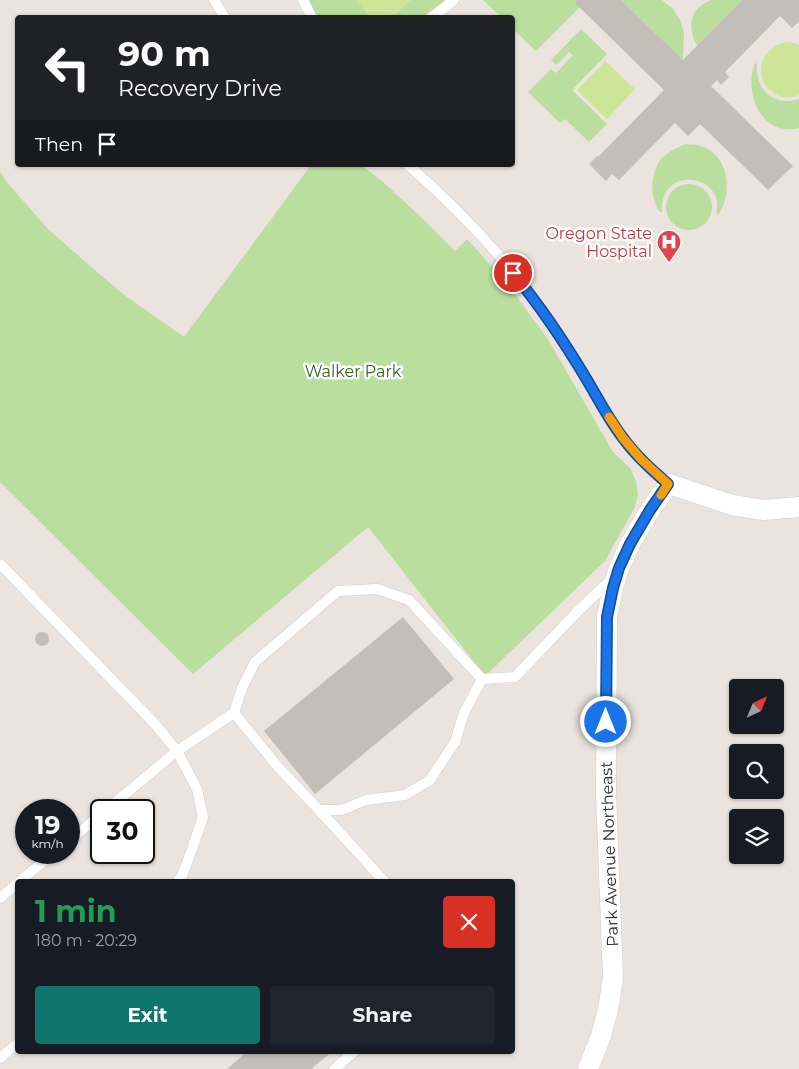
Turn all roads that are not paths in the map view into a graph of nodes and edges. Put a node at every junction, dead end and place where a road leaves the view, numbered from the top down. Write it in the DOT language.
graph roads {
  1 [pos="214,0"];
  2 [pos="303,0"];
  3 [pos="454,0"];
  4 [pos="223,15"];
  5 [pos="310,15"];
  6 [pos="434,15"];
  7 [pos="410,167"];
  8 [pos="668,484"];
  9 [pos="799,507"];
  10 [pos="0,564"];
  11 [pos="617,574"];
  12 [pos="482,679"];
  13 [pos="234,713"];
  14 [pos="177,751"];
  15 [pos="119,799"];
  16 [pos="319,810"];
  17 [pos="90,823"];
  18 [pos="80,832"];
  19 [pos="40,864"];
  20 [pos="22,879"];
  21 [pos="180,879"];
  22 [pos="382,879"];
  23 [pos="15,885"];
  24 [pos="0,898"];
  25 [pos="15,1046"];
  26 [pos="352,1054"];
  27 [pos="0,1058"];
  28 [pos="334,1069"];
  29 [pos="588,1069"];
  1 -- 4 [label="lane"];
  2 -- 5 [label="lane"];
  3 -- 6 [label="lane"];
  7 -- 8 [label="lane"];
  8 -- 9 [label="street"];
  8 -- 11 [label="street, Park Avenue Northeast"];
  10 -- 14 [label="lane"];
  11 -- 12 [label="lane"];
  11 -- 29 [label="street, Park Avenue Northeast"];
  12 -- 13 [label="lane"];
  12 -- 16 [label="lane"];
  13 -- 14 [label="lane"];
  13 -- 16 [label="lane"];
  14 -- 15 [label="lane"];
  14 -- 21 [label="lane"];
  16 -- 22 [label="lane"];
  17 -- 18 [label="lane"];
  19 -- 20 [label="lane"];
  23 -- 24 [label="lane"];
  25 -- 27 [label="lane"];
  26 -- 28 [label="lane"];
}
